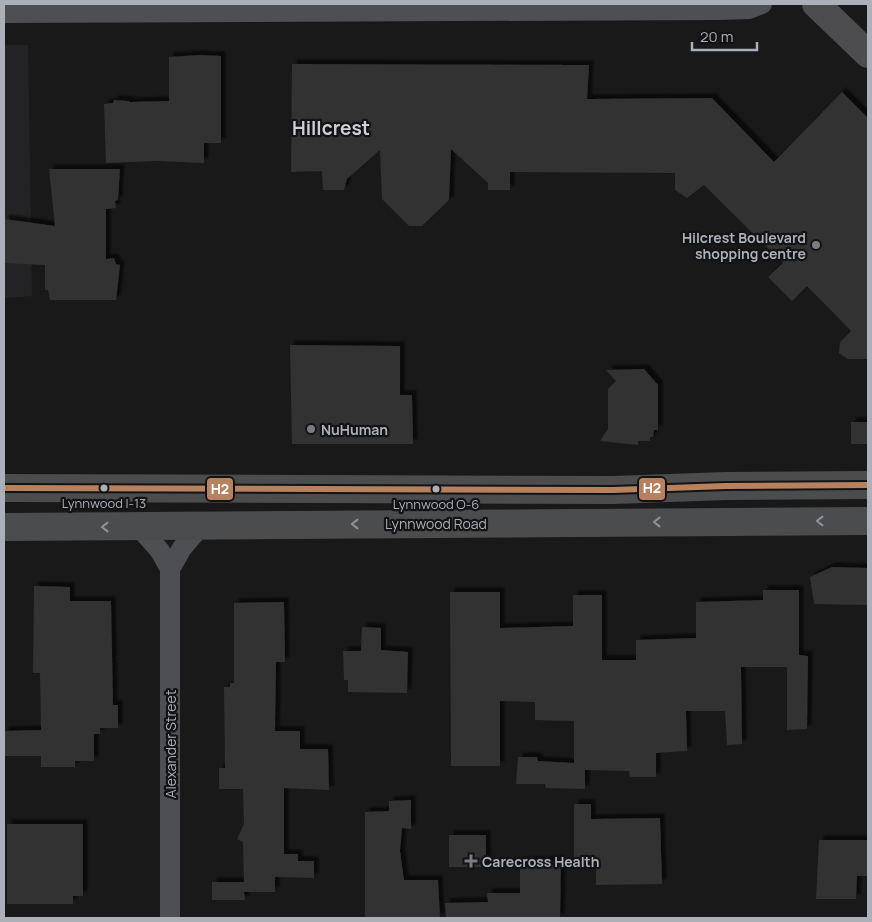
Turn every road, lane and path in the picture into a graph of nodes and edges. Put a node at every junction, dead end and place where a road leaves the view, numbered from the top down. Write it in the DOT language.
graph roads {
  1 [pos="762,4"];
  2 [pos="816,4"];
  3 [pos="4,13"];
  4 [pos="868,54"];
  5 [pos="868,484"];
  6 [pos="4,488"];
  7 [pos="868,521"];
  8 [pos="202,526"];
  9 [pos="4,527"];
  10 [pos="139,527"];
  11 [pos="170,569"];
  12 [pos="170,918"];
  1 -- 3 [label="street"];
  2 -- 4 [label="main road"];
  5 -- 6 [label="main road"];
  7 -- 8 [label="main road, Lynnwood Road, one-way"];
  8 -- 10 [label="main road, Lynnwood Road"];
  8 -- 11 [label="street"];
  10 -- 9 [label="main road, Lynnwood Road, one-way"];
  10 -- 11 [label="street"];
  11 -- 12 [label="street, Alexander Street"];
}
